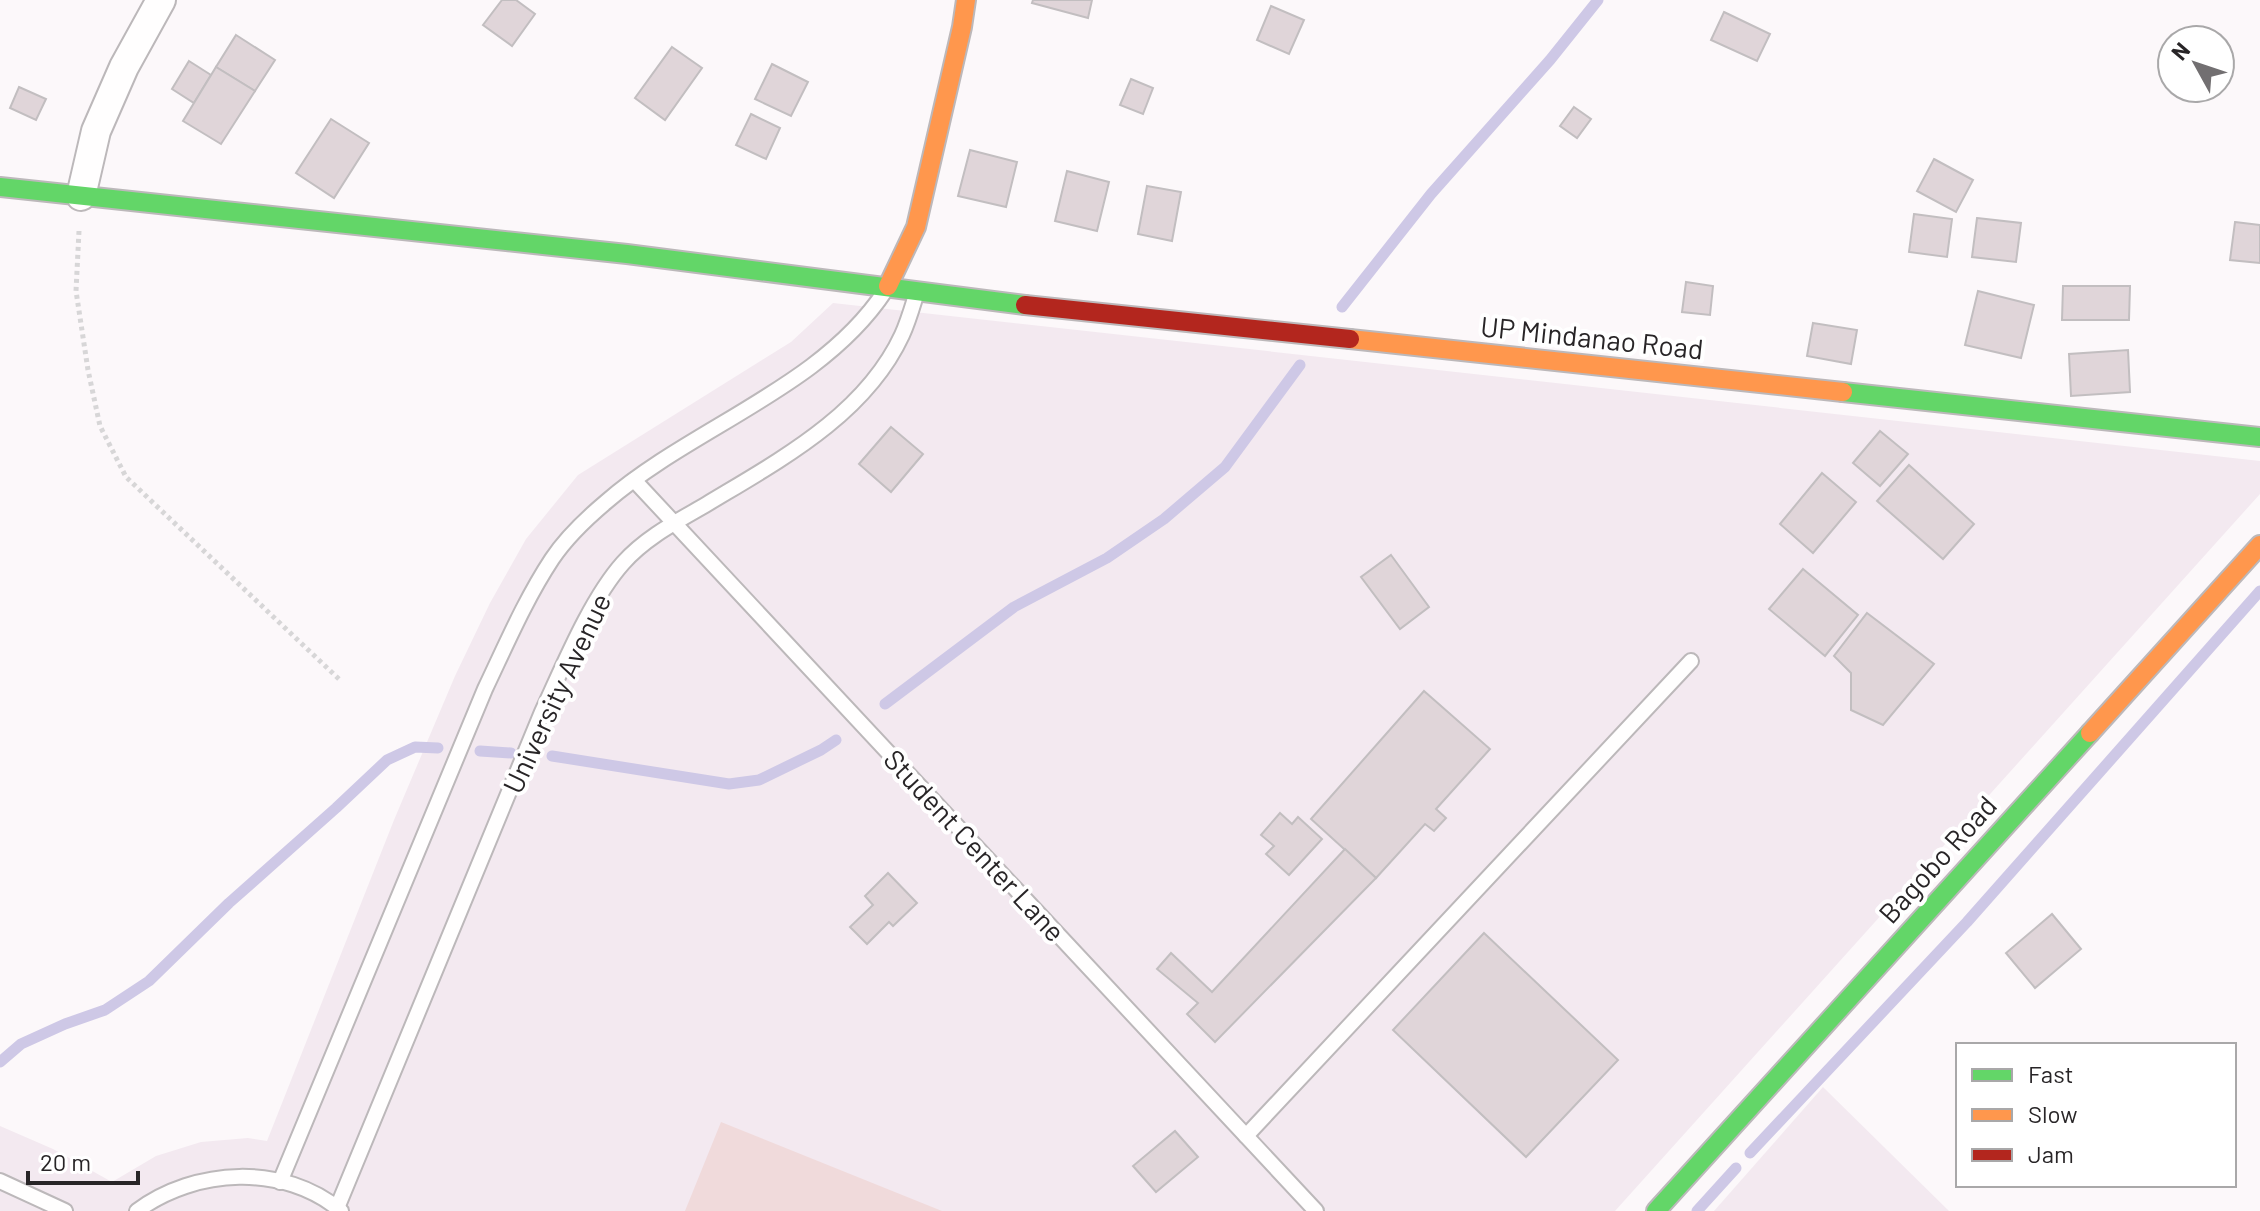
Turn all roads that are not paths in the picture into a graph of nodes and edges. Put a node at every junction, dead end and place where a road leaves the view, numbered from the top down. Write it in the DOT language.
graph roads {
  1 [pos="161,0"];
  2 [pos="966,0"];
  3 [pos="0,187"];
  4 [pos="81,196"];
  5 [pos="916,227"];
  6 [pos="888,286"];
  7 [pos="918,291"];
  8 [pos="2260,437"];
  9 [pos="634,480"];
  10 [pos="675,523"];
  11 [pos="2260,545"];
  12 [pos="1691,661"];
  13 [pos="1246,1136"];
  14 [pos="0,1181"];
  15 [pos="280,1182"];
  16 [pos="339,1209"];
  17 [pos="65,1211"];
  18 [pos="137,1211"];
  19 [pos="1316,1211"];
  20 [pos="1656,1211"];
  1 -- 4 [label="street"];
  2 -- 5 [label="street"];
  3 -- 4 [label="street, UP Mindanao Road"];
  4 -- 6 [label="street, UP Mindanao Road"];
  5 -- 6 [label="street"];
  5 -- 7 [label="street"];
  6 -- 7 [label="street, UP Mindanao Road"];
  6 -- 9 [label="lane"];
  7 -- 8 [label="street, UP Mindanao Road"];
  7 -- 10 [label="lane, University Avenue"];
  9 -- 10 [label="lane, Student Center Lane"];
  9 -- 15 [label="lane"];
  10 -- 13 [label="lane, Student Center Lane"];
  10 -- 16 [label="lane, University Avenue"];
  11 -- 20 [label="street, Bagobo Road"];
  12 -- 13 [label="lane"];
  13 -- 19 [label="lane, Student Center Lane"];
  14 -- 17 [label="lane"];
  15 -- 16 [label="lane"];
  15 -- 18 [label="lane"];
}
